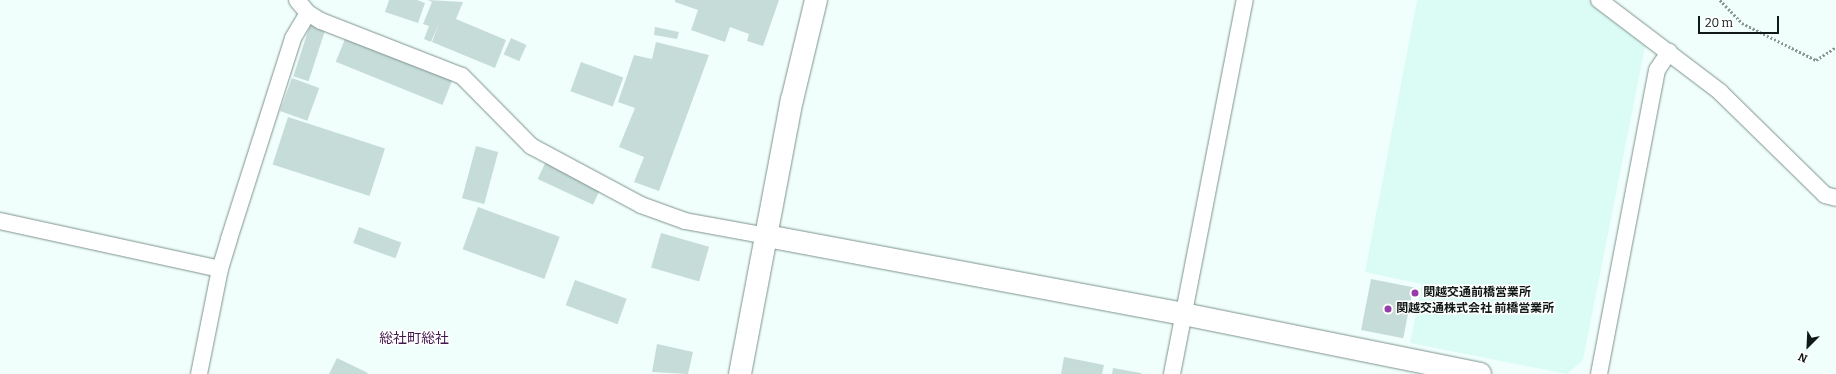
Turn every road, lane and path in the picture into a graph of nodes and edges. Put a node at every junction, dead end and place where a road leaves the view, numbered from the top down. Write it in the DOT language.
graph roads {
  1 [pos="298,0"];
  2 [pos="816,0"];
  3 [pos="1245,0"];
  4 [pos="1599,0"];
  5 [pos="1720,0"];
  6 [pos="308,13"];
  7 [pos="1836,47"];
  8 [pos="1669,52"];
  9 [pos="1836,198"];
  10 [pos="0,222"];
  11 [pos="767,236"];
  12 [pos="220,269"];
  13 [pos="1183,314"];
  14 [pos="199,374"];
  15 [pos="740,374"];
  16 [pos="1172,374"];
  17 [pos="1480,374"];
  18 [pos="1599,374"];
  1 -- 6 [label="lane"];
  2 -- 11 [label="street"];
  3 -- 13 [label="lane"];
  4 -- 8 [label="lane"];
  5 -- 7 [label="path"];
  6 -- 11 [label="lane"];
  6 -- 12 [label="lane"];
  8 -- 9 [label="lane"];
  8 -- 18 [label="lane"];
  10 -- 12 [label="lane"];
  11 -- 13 [label="street"];
  11 -- 15 [label="street"];
  12 -- 14 [label="lane"];
  13 -- 16 [label="lane"];
  13 -- 17 [label="street"];
}
